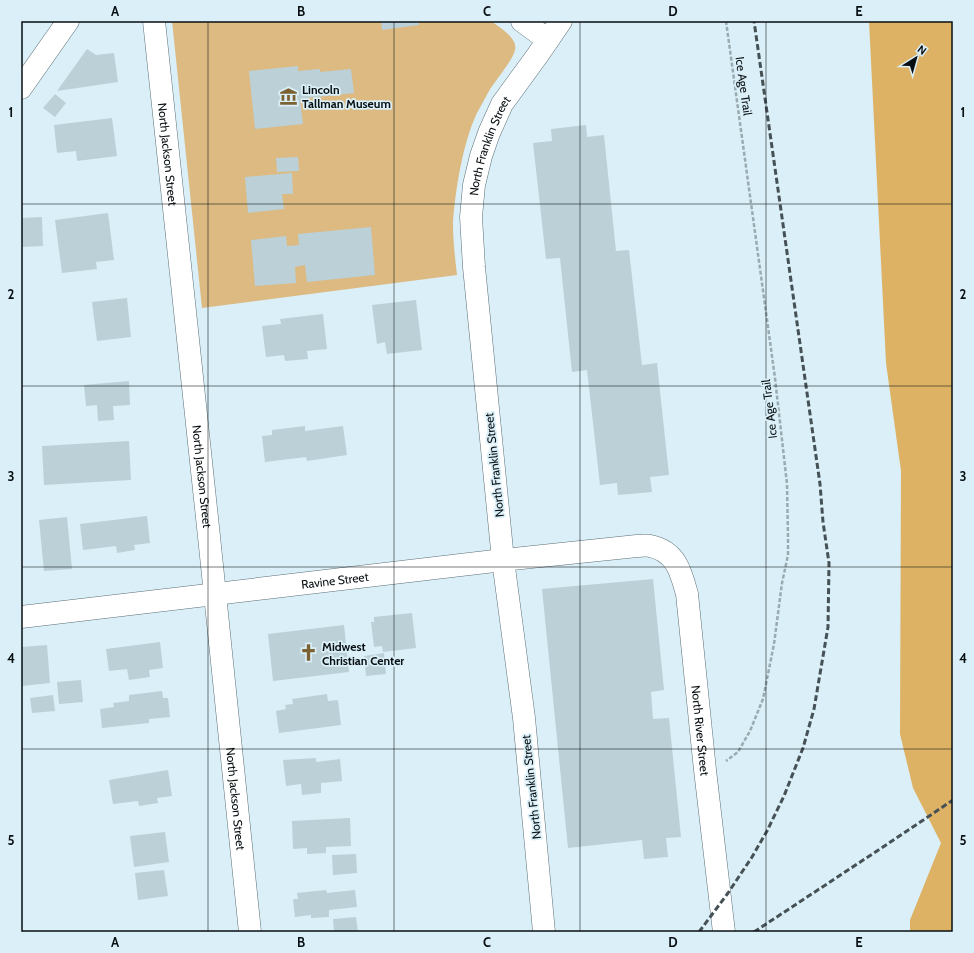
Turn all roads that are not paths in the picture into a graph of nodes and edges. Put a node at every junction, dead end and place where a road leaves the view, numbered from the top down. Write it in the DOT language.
graph roads {
  1 [pos="68,21"];
  2 [pos="154,21"];
  3 [pos="522,21"];
  4 [pos="561,21"];
  5 [pos="548,40"];
  6 [pos="21,88"];
  7 [pos="649,546"];
  8 [pos="503,560"];
  9 [pos="215,594"];
  10 [pos="21,617"];
  11 [pos="250,932"];
  12 [pos="544,932"];
  13 [pos="724,932"];
  1 -- 6 [label="street"];
  2 -- 9 [label="street, North Jackson Street"];
  3 -- 5 [label="street"];
  4 -- 5 [label="street, North Franklin Street"];
  5 -- 8 [label="street, North Franklin Street"];
  7 -- 8 [label="street, Ravine Street"];
  7 -- 13 [label="street, North River Street"];
  8 -- 9 [label="street, Ravine Street"];
  8 -- 12 [label="street, North Franklin Street"];
  9 -- 10 [label="street, Ravine Street"];
  9 -- 11 [label="street, North Jackson Street"];
}
